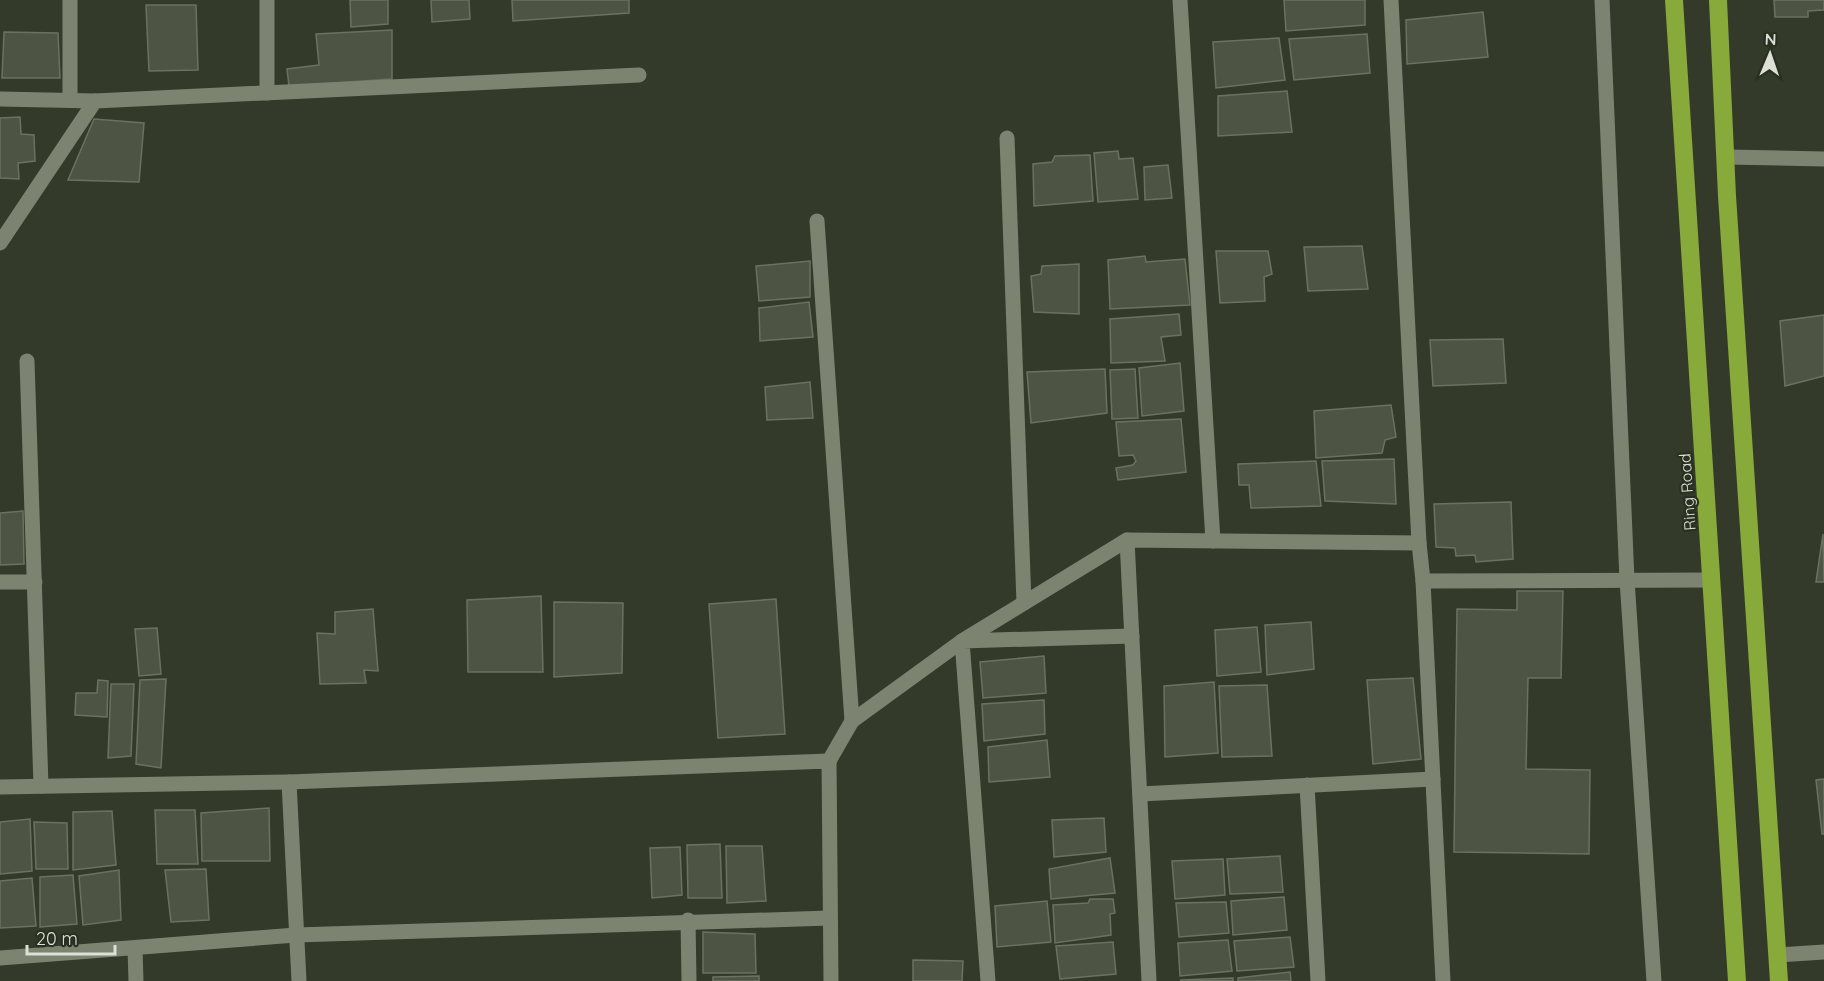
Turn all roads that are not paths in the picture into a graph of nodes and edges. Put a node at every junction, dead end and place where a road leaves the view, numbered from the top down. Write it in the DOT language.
graph roads {
  1 [pos="70,0"];
  2 [pos="267,0"];
  3 [pos="1180,0"];
  4 [pos="1391,0"];
  5 [pos="1602,0"];
  6 [pos="1674,0"];
  7 [pos="1718,0"];
  8 [pos="639,75"];
  9 [pos="267,93"];
  10 [pos="0,99"];
  11 [pos="70,100"];
  12 [pos="95,101"];
  13 [pos="1007,138"];
  14 [pos="1726,157"];
  15 [pos="1824,159"];
  16 [pos="818,221"];
  17 [pos="0,243"];
  18 [pos="27,361"];
  19 [pos="1127,540"];
  20 [pos="1213,541"];
  21 [pos="1419,543"];
  22 [pos="1627,580"];
  23 [pos="1712,580"];
  24 [pos="1423,581"];
  25 [pos="0,582"];
  26 [pos="35,582"];
  27 [pos="1024,603"];
  28 [pos="1132,636"];
  29 [pos="962,641"];
  30 [pos="852,721"];
  31 [pos="829,761"];
  32 [pos="1433,779"];
  33 [pos="289,782"];
  34 [pos="1308,785"];
  35 [pos="41,786"];
  36 [pos="0,787"];
  37 [pos="1140,794"];
  38 [pos="829,918"];
  39 [pos="688,920"];
  40 [pos="296,935"];
  41 [pos="135,948"];
  42 [pos="1824,952"];
  43 [pos="1778,955"];
  44 [pos="0,958"];
  45 [pos="136,981"];
  46 [pos="299,981"];
  47 [pos="689,981"];
  48 [pos="831,981"];
  49 [pos="988,981"];
  50 [pos="1149,981"];
  51 [pos="1318,981"];
  52 [pos="1443,981"];
  53 [pos="1654,981"];
  54 [pos="1737,981"];
  55 [pos="1779,981"];
  1 -- 11 [label="street"];
  2 -- 9 [label="street"];
  3 -- 20 [label="street"];
  4 -- 21 [label="street"];
  5 -- 22 [label="street"];
  6 -- 23 [label="highway, Ring Road"];
  7 -- 14 [label="highway"];
  8 -- 9 [label="street"];
  9 -- 12 [label="street"];
  10 -- 11 [label="street"];
  11 -- 12 [label="street"];
  12 -- 17 [label="street"];
  13 -- 27 [label="street"];
  14 -- 15 [label="street"];
  14 -- 43 [label="highway"];
  16 -- 30 [label="street"];
  18 -- 26 [label="street"];
  19 -- 20 [label="street"];
  19 -- 27 [label="street"];
  19 -- 28 [label="street"];
  20 -- 21 [label="street"];
  21 -- 24 [label="street"];
  22 -- 23 [label="street"];
  22 -- 24 [label="street"];
  22 -- 53 [label="street"];
  23 -- 54 [label="highway, Ring Road"];
  24 -- 32 [label="street"];
  25 -- 26 [label="street"];
  26 -- 35 [label="street"];
  27 -- 29 [label="street"];
  28 -- 29 [label="street"];
  28 -- 37 [label="street"];
  29 -- 30 [label="street"];
  29 -- 49 [label="street"];
  30 -- 31 [label="street"];
  31 -- 33 [label="street"];
  31 -- 38 [label="street"];
  32 -- 34 [label="street"];
  32 -- 52 [label="street"];
  33 -- 35 [label="street"];
  33 -- 40 [label="street"];
  34 -- 37 [label="street"];
  34 -- 51 [label="street"];
  35 -- 36 [label="street"];
  37 -- 50 [label="street"];
  38 -- 39 [label="street"];
  38 -- 48 [label="street"];
  39 -- 40 [label="street"];
  39 -- 47 [label="street"];
  40 -- 41 [label="street"];
  40 -- 46 [label="street"];
  41 -- 44 [label="street"];
  41 -- 45 [label="street"];
  42 -- 43 [label="street"];
  43 -- 55 [label="highway"];
}
